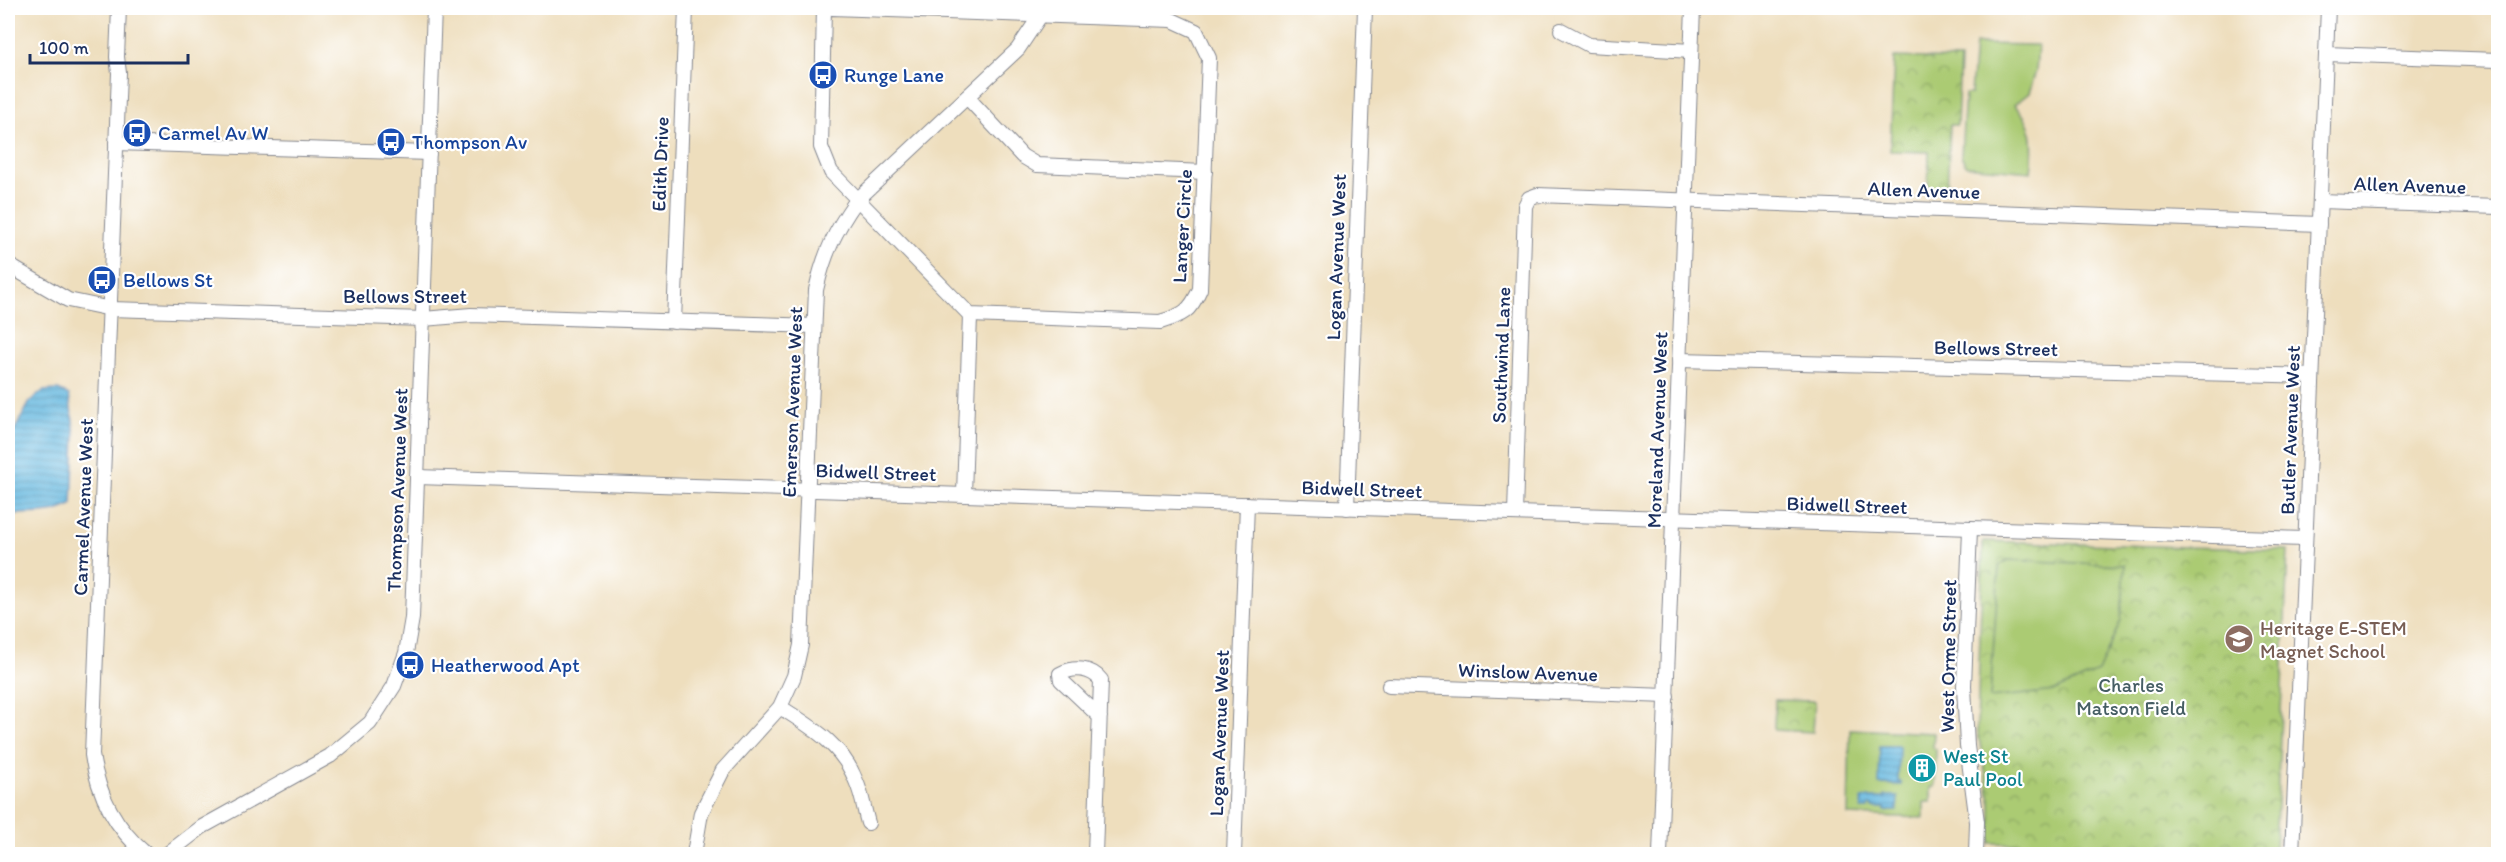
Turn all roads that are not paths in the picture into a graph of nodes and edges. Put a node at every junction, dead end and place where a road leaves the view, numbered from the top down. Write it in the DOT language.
graph roads {
  1 [pos="119,8"];
  2 [pos="434,8"];
  3 [pos="686,8"];
  4 [pos="824,8"];
  5 [pos="832,8"];
  6 [pos="1365,8"];
  7 [pos="1693,8"];
  8 [pos="2328,8"];
  9 [pos="1043,11"];
  10 [pos="1561,30"];
  11 [pos="1691,51"];
  12 [pos="2326,54"];
  13 [pos="2499,60"];
  14 [pos="967,97"];
  15 [pos="116,143"];
  16 [pos="429,153"];
  17 [pos="1205,172"];
  18 [pos="1529,198"];
  19 [pos="856,201"];
  20 [pos="1686,201"];
  21 [pos="2320,201"];
  22 [pos="2499,207"];
  23 [pos="2319,224"];
  24 [pos="8,265"];
  25 [pos="111,309"];
  26 [pos="970,315"];
  27 [pos="423,319"];
  28 [pos="674,322"];
  29 [pos="814,326"];
  30 [pos="1679,360"];
  31 [pos="2312,376"];
  32 [pos="417,477"];
  33 [pos="808,489"];
  34 [pos="964,494"];
  35 [pos="1247,504"];
  36 [pos="1347,508"];
  37 [pos="1515,513"];
  38 [pos="1673,519"];
  39 [pos="1970,529"];
  40 [pos="2305,539"];
  41 [pos="1389,686"];
  42 [pos="1667,696"];
  43 [pos="780,707"];
  44 [pos="1100,717"];
  45 [pos="868,822"];
  46 [pos="146,855"];
  47 [pos="167,855"];
  48 [pos="694,855"];
  49 [pos="1095,855"];
  50 [pos="1234,855"];
  51 [pos="1660,855"];
  52 [pos="1976,855"];
  53 [pos="2292,855"];
  1 -- 15 [label="street, Carmel Avenue West"];
  2 -- 16 [label="street, Thompson Avenue West"];
  3 -- 28 [label="street, Edith Drive"];
  4 -- 19 [label="street"];
  5 -- 9 [label="street, Langer Circle"];
  6 -- 36 [label="street, Logan Avenue West"];
  7 -- 11 [label="street, Moreland Avenue West"];
  8 -- 12 [label="street, Butler Avenue West"];
  9 -- 14 [label="street, Emerson Avenue West"];
  9 -- 17 [label="street, Langer Circle"];
  10 -- 11 [label="street"];
  11 -- 20 [label="street, Moreland Avenue West"];
  12 -- 13 [label="street"];
  12 -- 21 [label="street, Butler Avenue West"];
  14 -- 17 [label="street"];
  14 -- 19 [label="street, Emerson Avenue West"];
  15 -- 16 [label="street"];
  15 -- 25 [label="street, Carmel Avenue West"];
  16 -- 27 [label="street, Thompson Avenue West"];
  17 -- 26 [label="street, Langer Circle"];
  18 -- 20 [label="street, Allen Avenue"];
  18 -- 37 [label="street, Southwind Lane"];
  19 -- 26 [label="street"];
  19 -- 29 [label="street, Emerson Avenue West"];
  20 -- 23 [label="street, Allen Avenue"];
  20 -- 30 [label="street, Moreland Avenue West"];
  21 -- 22 [label="street, Allen Avenue"];
  21 -- 23 [label="street, Butler Avenue West"];
  23 -- 31 [label="street, Butler Avenue West"];
  24 -- 25 [label="street, Bellows Street"];
  25 -- 27 [label="street, Bellows Street"];
  25 -- 46 [label="street, Carmel Avenue West"];
  26 -- 34 [label="street"];
  27 -- 28 [label="street, Bellows Street"];
  27 -- 32 [label="street, Thompson Avenue West"];
  28 -- 29 [label="street, Bellows Street"];
  29 -- 33 [label="street, Emerson Avenue West"];
  30 -- 31 [label="street, Bellows Street"];
  30 -- 38 [label="street, Moreland Avenue West"];
  31 -- 40 [label="street, Butler Avenue West"];
  32 -- 33 [label="street, Bidwell Street"];
  32 -- 47 [label="street, Thompson Avenue West"];
  33 -- 34 [label="street, Bidwell Street"];
  33 -- 43 [label="street, Emerson Avenue West"];
  34 -- 35 [label="street, Bidwell Street"];
  35 -- 36 [label="street, Bidwell Street"];
  35 -- 50 [label="street, Logan Avenue West"];
  36 -- 37 [label="street, Bidwell Street"];
  37 -- 38 [label="street, Bidwell Street"];
  38 -- 39 [label="street, Bidwell Street"];
  38 -- 42 [label="street, Moreland Avenue West"];
  39 -- 40 [label="street, Bidwell Street"];
  39 -- 52 [label="street, West Orme Street"];
  40 -- 53 [label="street, Butler Avenue West"];
  41 -- 42 [label="street, Winslow Avenue"];
  42 -- 51 [label="street, Moreland Avenue West"];
  43 -- 45 [label="street"];
  43 -- 48 [label="street, Emerson Avenue West"];
  44 -- 49 [label="street"];
}
